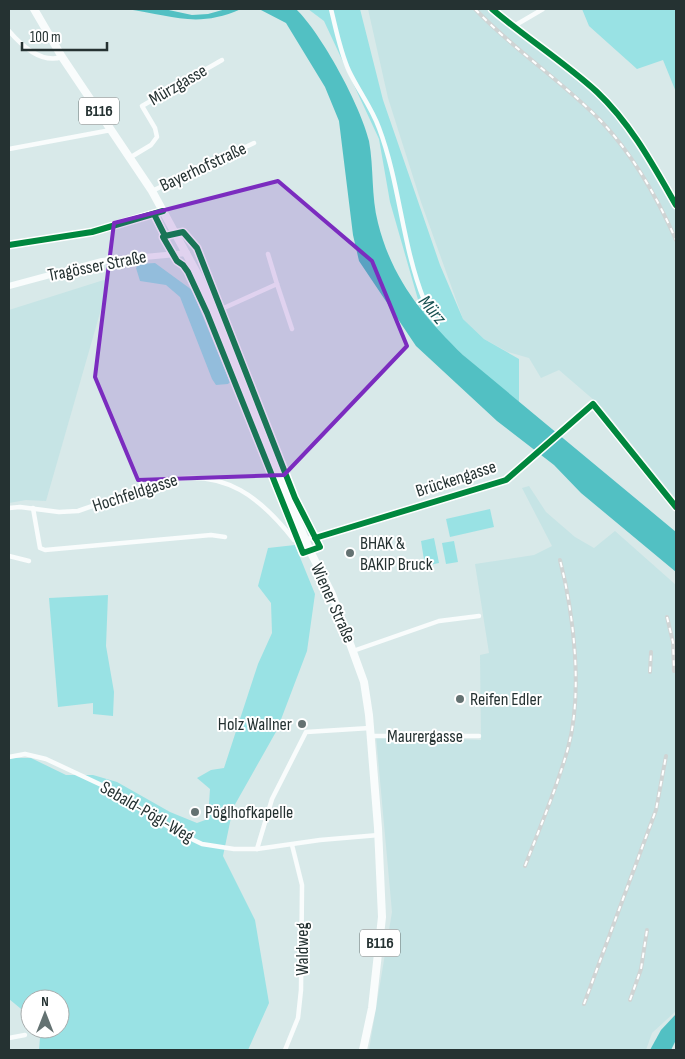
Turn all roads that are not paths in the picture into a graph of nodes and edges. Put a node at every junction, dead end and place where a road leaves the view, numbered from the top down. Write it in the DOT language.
graph roads {
  1 [pos="35,9"];
  2 [pos="331,9"];
  3 [pos="492,9"];
  4 [pos="543,9"];
  5 [pos="514,26"];
  6 [pos="9,31"];
  7 [pos="62,57"];
  8 [pos="222,60"];
  9 [pos="112,130"];
  10 [pos="254,143"];
  11 [pos="9,149"];
  12 [pos="130,157"];
  13 [pos="152,191"];
  14 [pos="676,205"];
  15 [pos="187,253"];
  16 [pos="268,254"];
  17 [pos="277,284"];
  18 [pos="9,286"];
  19 [pos="424,300"];
  20 [pos="215,312"];
  21 [pos="292,329"];
  22 [pos="676,507"];
  23 [pos="9,508"];
  24 [pos="34,508"];
  25 [pos="225,537"];
  26 [pos="305,540"];
  27 [pos="9,556"];
  28 [pos="29,561"];
  29 [pos="479,616"];
  30 [pos="354,651"];
  31 [pos="370,732"];
  32 [pos="479,736"];
  33 [pos="9,756"];
  34 [pos="379,835"];
  35 [pos="292,845"];
  36 [pos="258,849"];
  37 [pos="285,1050"];
  38 [pos="362,1050"];
  1 -- 7 [label="main road, Wiener Straße / B116"];
  2 -- 19 [label="street"];
  3 -- 5 [label="street"];
  4 -- 5 [label="street"];
  5 -- 14 [label="street"];
  6 -- 7 [label="street"];
  7 -- 9 [label="main road, Wiener Straße / B116"];
  8 -- 12 [label="street, Mürzgasse"];
  9 -- 11 [label="street"];
  9 -- 12 [label="main road, Wiener Straße / B116"];
  10 -- 13 [label="street, Bayerhofstraße"];
  12 -- 13 [label="main road, Wiener Straße / B116"];
  13 -- 15 [label="main road, Wiener Straße / B116"];
  15 -- 18 [label="main road, Tragösser Straße"];
  15 -- 20 [label="main road, Wiener Straße / B116"];
  16 -- 17 [label="street"];
  17 -- 20 [label="street"];
  17 -- 21 [label="street"];
  20 -- 26 [label="main road, Wiener Straße / B116"];
  22 -- 26 [label="street, Brückengasse"];
  23 -- 24 [label="street, Hochfeldgasse"];
  24 -- 25 [label="street"];
  24 -- 26 [label="street, Hochfeldgasse"];
  26 -- 30 [label="main road, Wiener Straße / B116"];
  27 -- 28 [label="street"];
  29 -- 30 [label="street"];
  30 -- 31 [label="main road, Wiener Straße / B116"];
  31 -- 32 [label="street, Maurergasse"];
  31 -- 34 [label="main road, Wiener Straße / B116"];
  31 -- 36 [label="street, Maurergasse"];
  33 -- 36 [label="street, Sebald-Pögl-Weg"];
  34 -- 35 [label="street, Sebald-Pögl-Weg"];
  34 -- 38 [label="main road, Wiener Straße / B116"];
  35 -- 36 [label="street, Sebald-Pögl-Weg"];
  35 -- 37 [label="street, Waldweg"];
}
